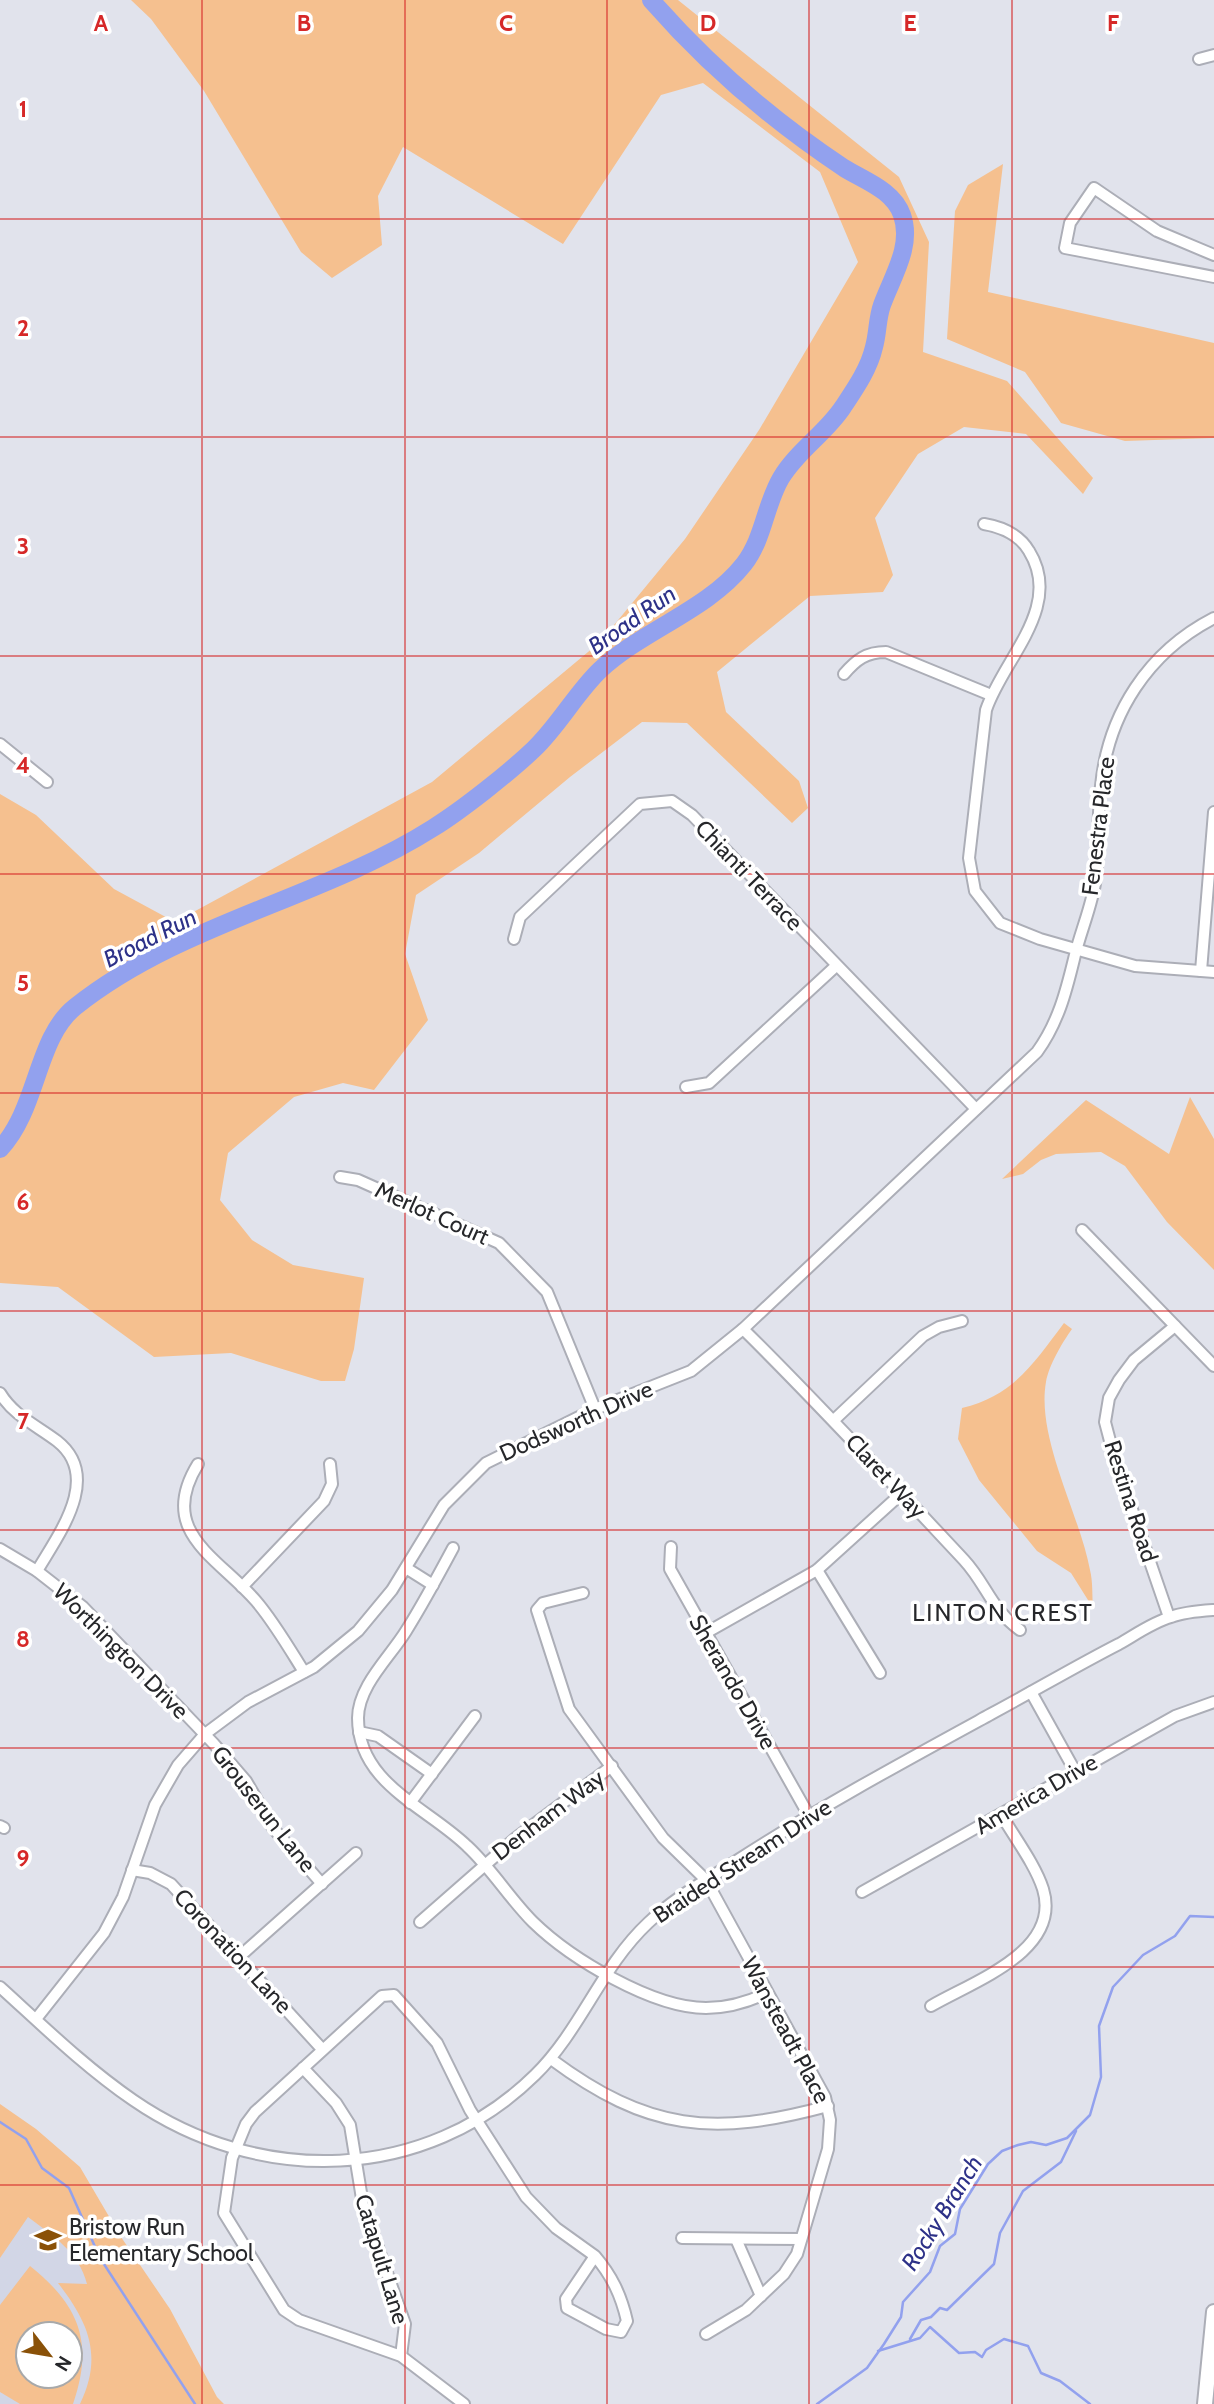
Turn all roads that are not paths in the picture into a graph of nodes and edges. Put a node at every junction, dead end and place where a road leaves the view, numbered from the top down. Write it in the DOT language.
graph roads {
  1 [pos="1214,55"];
  2 [pos="1199,60"];
  3 [pos="1214,256"];
  4 [pos="1214,277"];
  5 [pos="984,524"];
  6 [pos="1214,618"];
  7 [pos="844,674"];
  8 [pos="991,695"];
  9 [pos="0,744"];
  10 [pos="47,782"];
  11 [pos="1214,812"];
  12 [pos="514,939"];
  13 [pos="1076,949"];
  14 [pos="836,966"];
  15 [pos="1200,971"];
  16 [pos="1214,972"];
  17 [pos="686,1087"];
  18 [pos="976,1109"];
  19 [pos="340,1177"];
  20 [pos="1082,1230"];
  21 [pos="961,1321"];
  22 [pos="1175,1326"];
  23 [pos="743,1329"];
  24 [pos="1214,1366"];
  25 [pos="0,1393"];
  26 [pos="595,1409"];
  27 [pos="834,1420"];
  28 [pos="198,1464"];
  29 [pos="330,1464"];
  30 [pos="901,1494"];
  31 [pos="671,1547"];
  32 [pos="453,1548"];
  33 [pos="0,1549"];
  34 [pos="406,1568"];
  35 [pos="37,1570"];
  36 [pos="817,1570"];
  37 [pos="433,1585"];
  38 [pos="242,1587"];
  39 [pos="583,1593"];
  40 [pos="1214,1610"];
  41 [pos="1169,1617"];
  42 [pos="1020,1630"];
  43 [pos="704,1634"];
  44 [pos="304,1672"];
  45 [pos="880,1672"];
  46 [pos="1031,1692"];
  47 [pos="1214,1702"];
  48 [pos="475,1716"];
  49 [pos="359,1732"];
  50 [pos="205,1734"];
  51 [pos="612,1766"];
  52 [pos="1075,1771"];
  53 [pos="432,1774"];
  54 [pos="410,1803"];
  55 [pos="808,1814"];
  56 [pos="1001,1814"];
  57 [pos="356,1853"];
  58 [pos="484,1864"];
  59 [pos="132,1870"];
  60 [pos="706,1880"];
  61 [pos="322,1884"];
  62 [pos="862,1892"];
  63 [pos="420,1922"];
  64 [pos="239,1957"];
  65 [pos="606,1973"];
  66 [pos="0,1987"];
  67 [pos="767,1993"];
  68 [pos="931,2006"];
  69 [pos="36,2019"];
  70 [pos="323,2049"];
  71 [pos="551,2059"];
  72 [pos="303,2068"];
  73 [pos="828,2106"];
  74 [pos="477,2120"];
  75 [pos="234,2149"];
  76 [pos="356,2161"];
  77 [pos="682,2238"];
  78 [pos="736,2239"];
  79 [pos="801,2239"];
  80 [pos="595,2256"];
  81 [pos="761,2296"];
  82 [pos="1214,2312"];
  83 [pos="706,2334"];
  84 [pos="401,2356"];
  85 [pos="1211,2365"];
  86 [pos="464,2404"];
  87 [pos="1205,2404"];
  1 -- 2 [label="street"];
  3 -- 4 [label="street"];
  5 -- 8 [label="street"];
  6 -- 13 [label="street, Fenestra Place"];
  7 -- 8 [label="street"];
  8 -- 13 [label="street"];
  9 -- 10 [label="street"];
  11 -- 15 [label="street"];
  12 -- 14 [label="street, Chianti Terrace"];
  13 -- 15 [label="street"];
  13 -- 18 [label="street, Dodsworth Drive"];
  14 -- 17 [label="street"];
  14 -- 18 [label="street, Chianti Terrace"];
  15 -- 16 [label="street"];
  18 -- 23 [label="street, Dodsworth Drive"];
  19 -- 26 [label="street, Merlot Court"];
  20 -- 22 [label="street"];
  21 -- 27 [label="street"];
  22 -- 24 [label="street"];
  22 -- 41 [label="street, Restina Road"];
  23 -- 26 [label="street, Dodsworth Drive"];
  23 -- 27 [label="street, Claret Way"];
  25 -- 35 [label="street"];
  26 -- 34 [label="street, Dodsworth Drive"];
  27 -- 30 [label="street, Claret Way"];
  28 -- 38 [label="street"];
  29 -- 38 [label="street"];
  30 -- 36 [label="street"];
  30 -- 42 [label="street, Claret Way"];
  31 -- 43 [label="street, Sherando Drive"];
  32 -- 37 [label="street"];
  33 -- 35 [label="street, Worthington Drive"];
  34 -- 37 [label="street"];
  34 -- 44 [label="street, Dodsworth Drive"];
  35 -- 50 [label="street, Worthington Drive"];
  36 -- 43 [label="street"];
  36 -- 45 [label="street"];
  37 -- 49 [label="street"];
  38 -- 44 [label="street"];
  39 -- 51 [label="street, Wansteadt Place"];
  40 -- 41 [label="street, Braided Stream Drive"];
  41 -- 46 [label="street, Braided Stream Drive"];
  43 -- 55 [label="street, Sherando Drive"];
  44 -- 50 [label="street, Dodsworth Drive"];
  46 -- 52 [label="street"];
  46 -- 55 [label="street, Braided Stream Drive"];
  47 -- 52 [label="street, America Drive"];
  48 -- 53 [label="street"];
  49 -- 53 [label="street"];
  49 -- 54 [label="street"];
  50 -- 59 [label="street, Dodsworth Drive"];
  50 -- 61 [label="street, Grouserun Lane"];
  51 -- 58 [label="street, Denham Way"];
  51 -- 60 [label="street, Wansteadt Place"];
  52 -- 56 [label="street, America Drive"];
  53 -- 54 [label="street"];
  54 -- 58 [label="street"];
  55 -- 60 [label="street, Braided Stream Drive"];
  56 -- 62 [label="street, America Drive"];
  56 -- 68 [label="street"];
  57 -- 61 [label="street, Grouserun Lane"];
  58 -- 63 [label="street, Denham Way"];
  58 -- 65 [label="street"];
  59 -- 64 [label="street, Coronation Lane"];
  59 -- 69 [label="street, Dodsworth Drive"];
  60 -- 65 [label="street, Braided Stream Drive"];
  60 -- 67 [label="street, Wansteadt Place"];
  61 -- 64 [label="street, Grouserun Lane"];
  64 -- 70 [label="street, Coronation Lane"];
  65 -- 67 [label="street"];
  65 -- 71 [label="street, Braided Stream Drive"];
  66 -- 69 [label="street, Braided Stream Drive"];
  67 -- 73 [label="street, Wansteadt Place"];
  69 -- 75 [label="street, Braided Stream Drive"];
  70 -- 72 [label="street"];
  70 -- 74 [label="street"];
  71 -- 73 [label="street"];
  71 -- 74 [label="street, Braided Stream Drive"];
  72 -- 75 [label="street"];
  72 -- 76 [label="street, Catapult Lane"];
  73 -- 79 [label="street, Wansteadt Place"];
  74 -- 76 [label="street, Braided Stream Drive"];
  74 -- 80 [label="street"];
  75 -- 76 [label="street, Braided Stream Drive"];
  75 -- 84 [label="street"];
  76 -- 84 [label="street, Catapult Lane"];
  77 -- 78 [label="street"];
  78 -- 79 [label="street"];
  78 -- 81 [label="street"];
  79 -- 81 [label="street, Wansteadt Place"];
  80 -- 80 [label="street"];
  81 -- 83 [label="street, Wansteadt Place"];
  82 -- 85 [label="main road"];
  84 -- 86 [label="street"];
  85 -- 87 [label="main road"];
}
